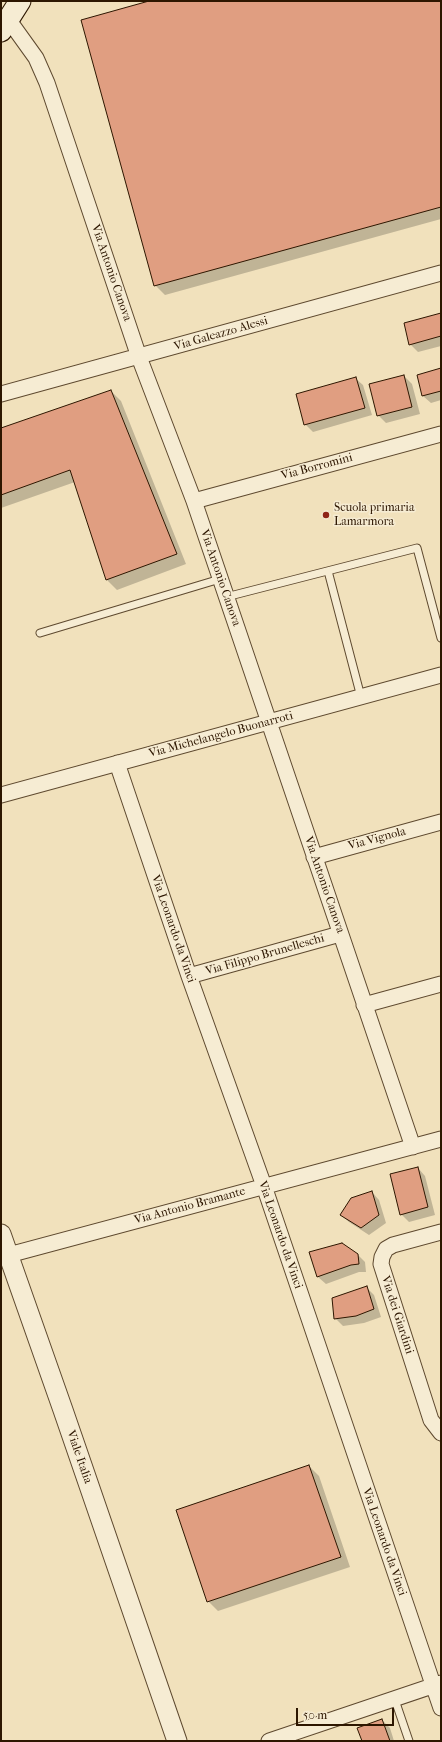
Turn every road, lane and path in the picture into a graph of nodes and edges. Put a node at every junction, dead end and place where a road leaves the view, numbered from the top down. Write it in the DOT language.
graph roads {
  1 [pos="20,1"];
  2 [pos="5,25"];
  3 [pos="441,273"];
  4 [pos="139,357"];
  5 [pos="1,394"];
  6 [pos="441,434"];
  7 [pos="194,501"];
  8 [pos="328,570"];
  9 [pos="220,579"];
  10 [pos="226,597"];
  11 [pos="40,633"];
  12 [pos="441,638"];
  13 [pos="441,675"];
  14 [pos="361,696"];
  15 [pos="269,722"];
  16 [pos="117,763"];
  17 [pos="1,795"];
  18 [pos="441,822"];
  19 [pos="314,857"];
  20 [pos="340,934"];
  21 [pos="189,976"];
  22 [pos="441,984"];
  23 [pos="364,1005"];
  24 [pos="441,1139"];
  25 [pos="413,1147"];
  26 [pos="264,1186"];
  27 [pos="441,1232"];
  28 [pos="1,1234"];
  29 [pos="5,1256"];
  30 [pos="441,1433"];
  31 [pos="155,1680"];
  32 [pos="437,1685"];
  33 [pos="395,1700"];
  34 [pos="441,1708"];
  35 [pos="173,1741"];
  36 [pos="177,1741"];
  37 [pos="270,1741"];
  38 [pos="409,1741"];
  1 -- 2 [label="main road"];
  2 -- 4 [label="street, Via Antonio Canova"];
  3 -- 4 [label="street, Via Galeazzo Alessi"];
  4 -- 5 [label="street, Via Galeazzo Alessi"];
  4 -- 7 [label="street, Via Antonio Canova"];
  6 -- 7 [label="street, Via Borromini"];
  7 -- 9 [label="street, Via Antonio Canova"];
  8 -- 10 [label="lane"];
  8 -- 12 [label="lane"];
  8 -- 14 [label="lane"];
  9 -- 10 [label="street, Via Antonio Canova"];
  9 -- 11 [label="lane"];
  10 -- 15 [label="street, Via Antonio Canova"];
  13 -- 14 [label="street, Via Michelangelo Buonarroti"];
  14 -- 15 [label="street, Via Michelangelo Buonarroti"];
  15 -- 16 [label="street, Via Michelangelo Buonarroti"];
  15 -- 19 [label="street, Via Antonio Canova"];
  16 -- 17 [label="street, Via Michelangelo Buonarroti"];
  16 -- 21 [label="street, Via Leonardo da Vinci"];
  18 -- 19 [label="street, Via Vignola"];
  19 -- 20 [label="street, Via Antonio Canova"];
  20 -- 21 [label="street, Via Filippo Brunelleschi"];
  20 -- 23 [label="street, Via Antonio Canova"];
  21 -- 26 [label="street, Via Leonardo da Vinci"];
  22 -- 23 [label="street"];
  23 -- 25 [label="street, Via Antonio Canova"];
  24 -- 25 [label="street, Via Antonio Bramante"];
  25 -- 26 [label="street, Via Antonio Bramante"];
  26 -- 29 [label="street, Via Antonio Bramante"];
  26 -- 32 [label="street, Via Leonardo da Vinci"];
  27 -- 30 [label="street, Via dei Giardini"];
  28 -- 29 [label="street, Viale Italia"];
  29 -- 31 [label="street, Viale Italia"];
  31 -- 35 [label="street, Viale Italia"];
  31 -- 36 [label="street, Viale Italia"];
  32 -- 33 [label="street"];
  32 -- 34 [label="street, Via Leonardo da Vinci"];
  33 -- 37 [label="street"];
  33 -- 38 [label="lane"];
}
